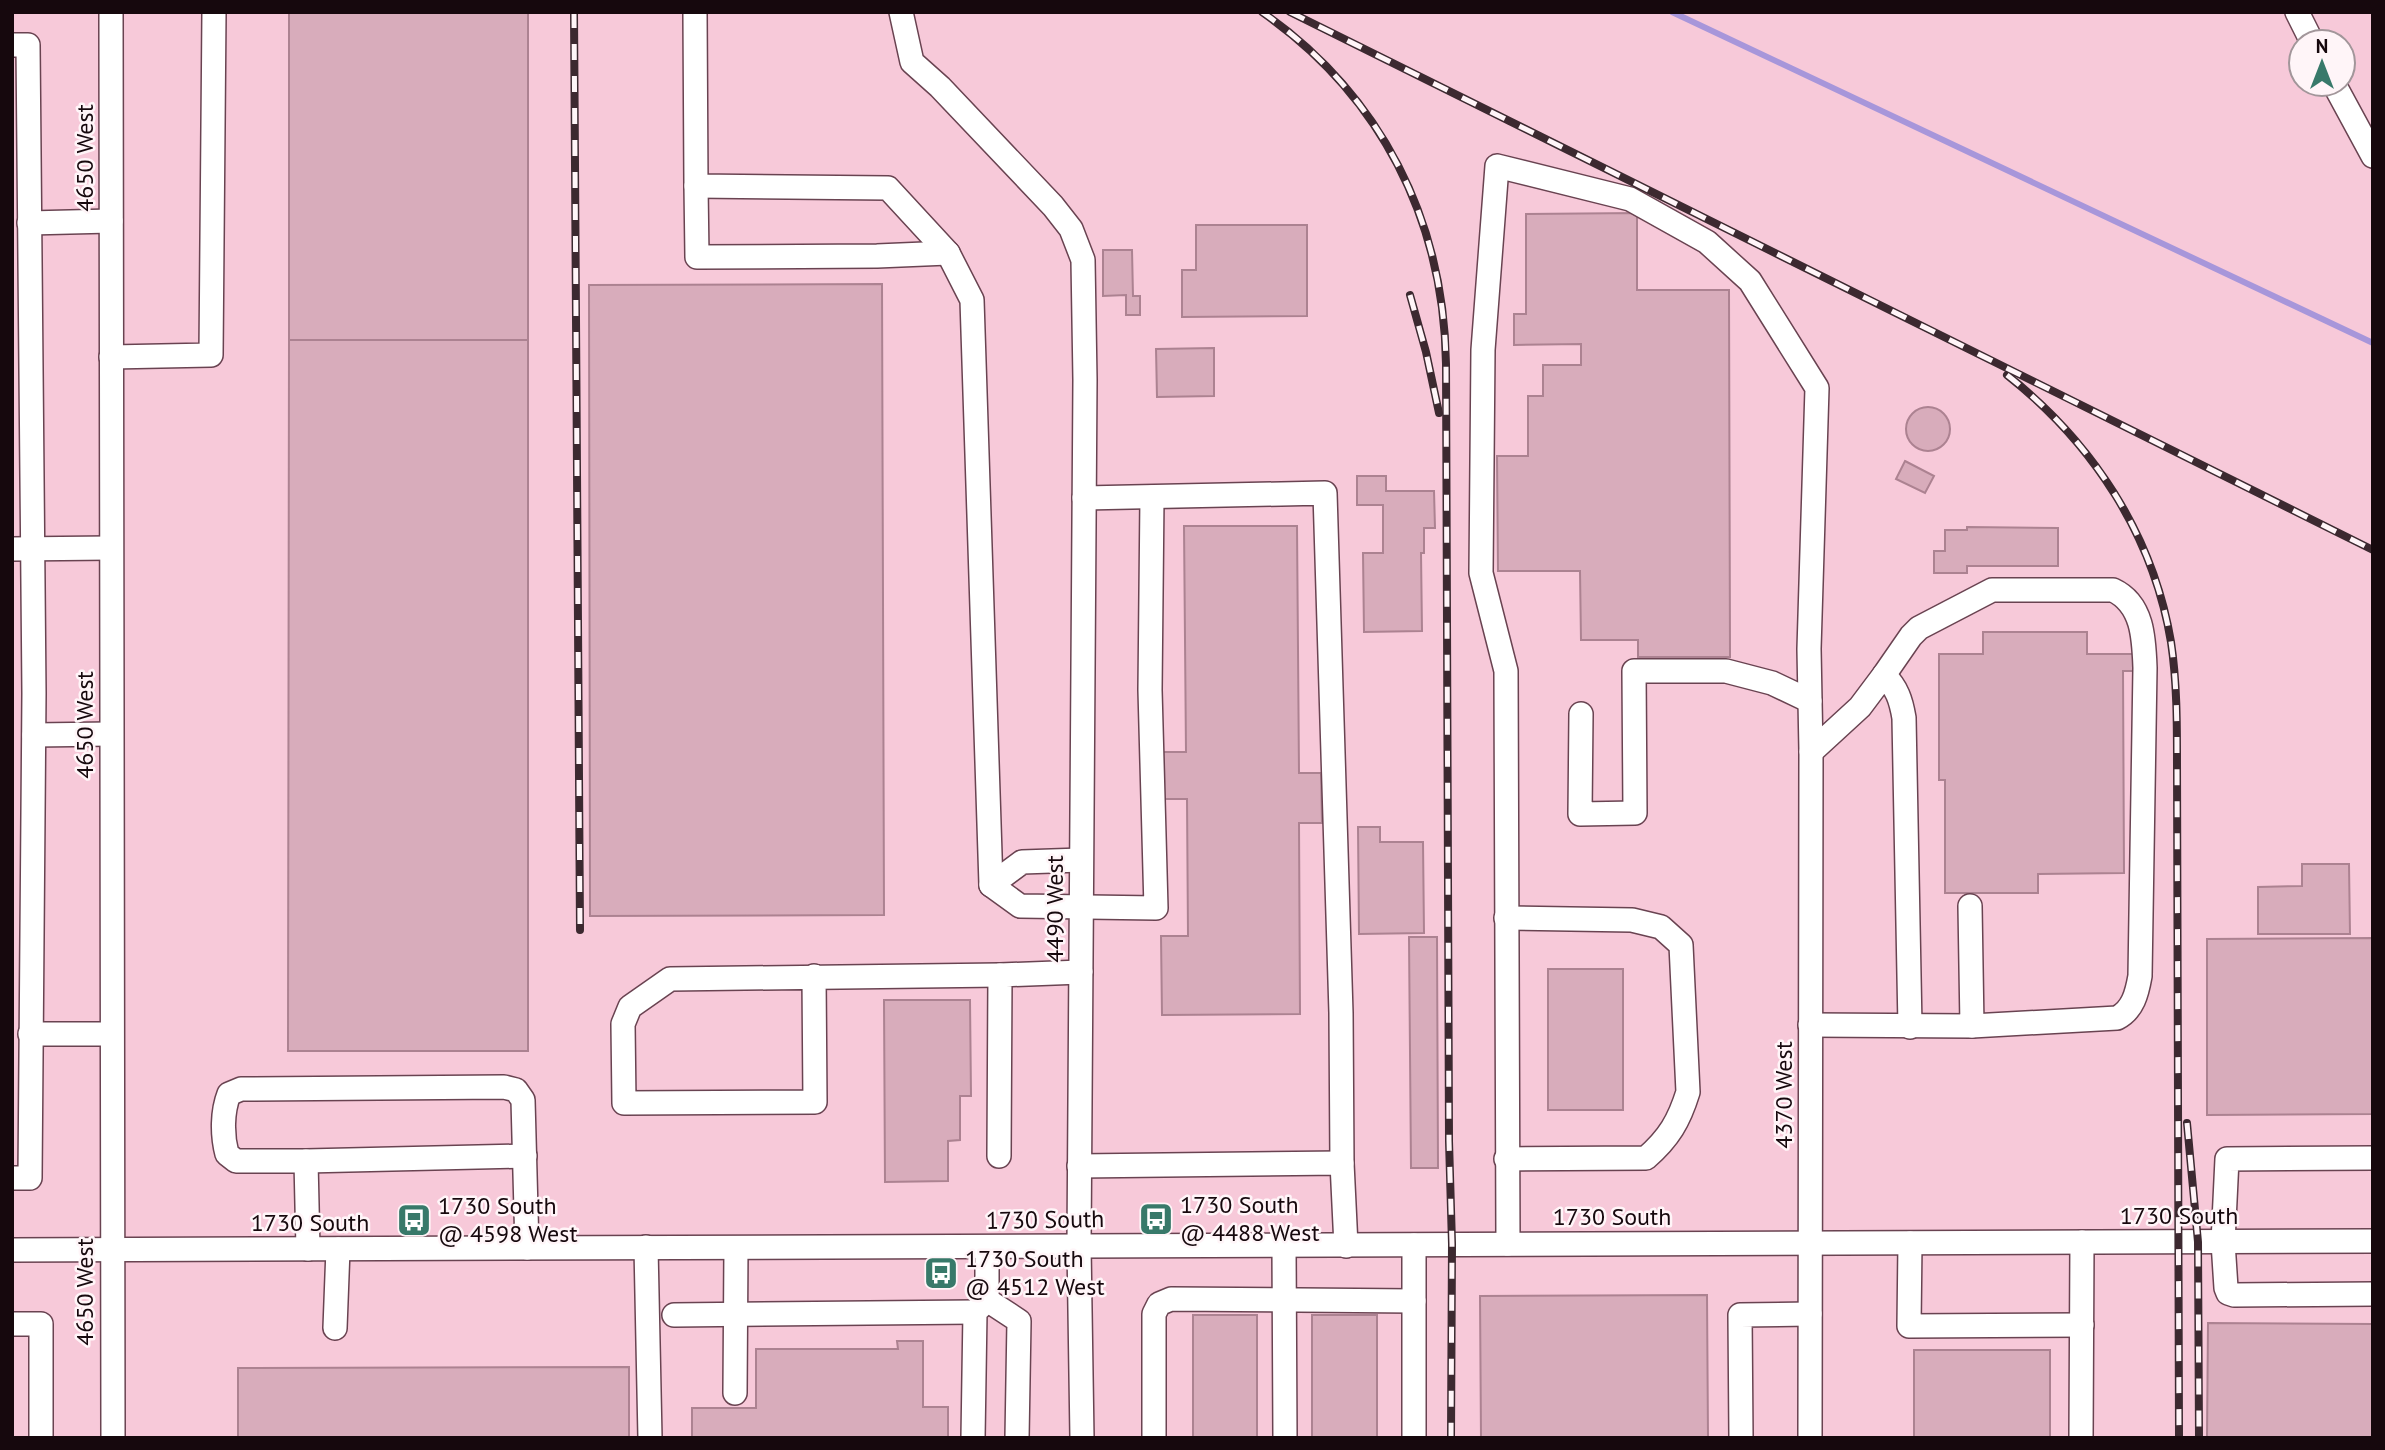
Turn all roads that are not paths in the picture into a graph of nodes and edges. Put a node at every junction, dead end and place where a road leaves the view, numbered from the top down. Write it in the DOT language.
graph roads {
  1 [pos="111,12"];
  2 [pos="214,12"];
  3 [pos="695,12"];
  4 [pos="901,12"];
  5 [pos="2298,12"];
  6 [pos="2305,28"];
  7 [pos="12,45"];
  8 [pos="2342,98"];
  9 [pos="2373,156"];
  10 [pos="696,186"];
  11 [pos="111,221"];
  12 [pos="29,223"];
  13 [pos="948,253"];
  14 [pos="111,357"];
  15 [pos="1152,496"];
  16 [pos="1084,498"];
  17 [pos="111,548"];
  18 [pos="22,549"];
  19 [pos="1884,675"];
  20 [pos="1811,701"];
  21 [pos="1581,714"];
  22 [pos="111,734"];
  23 [pos="34,735"];
  24 [pos="1811,752"];
  25 [pos="1081,860"];
  26 [pos="991,885"];
  27 [pos="1081,906"];
  28 [pos="1970,906"];
  29 [pos="1506,918"];
  30 [pos="1081,972"];
  31 [pos="1000,975"];
  32 [pos="814,976"];
  33 [pos="1811,1025"];
  34 [pos="1972,1026"];
  35 [pos="1910,1027"];
  36 [pos="30,1034"];
  37 [pos="111,1034"];
  38 [pos="525,1156"];
  39 [pos="999,1156"];
  40 [pos="2373,1158"];
  41 [pos="1506,1159"];
  42 [pos="306,1161"];
  43 [pos="1342,1163"];
  44 [pos="1079,1166"];
  45 [pos="12,1178"];
  46 [pos="2373,1241"];
  47 [pos="2082,1242"];
  48 [pos="2223,1242"];
  49 [pos="1810,1243"];
  50 [pos="1910,1243"];
  51 [pos="1508,1244"];
  52 [pos="1414,1245"];
  53 [pos="1079,1246"];
  54 [pos="1284,1246"];
  55 [pos="1346,1246"];
  56 [pos="646,1247"];
  57 [pos="987,1247"];
  58 [pos="527,1248"];
  59 [pos="736,1248"];
  60 [pos="308,1249"];
  61 [pos="338,1249"];
  62 [pos="12,1250"];
  63 [pos="111,1250"];
  64 [pos="2373,1294"];
  65 [pos="1284,1301"];
  66 [pos="1414,1301"];
  67 [pos="981,1306"];
  68 [pos="736,1314"];
  69 [pos="1810,1314"];
  70 [pos="674,1315"];
  71 [pos="12,1324"];
  72 [pos="2082,1325"];
  73 [pos="335,1328"];
  74 [pos="735,1393"];
  75 [pos="41,1438"];
  76 [pos="113,1438"];
  77 [pos="650,1438"];
  78 [pos="974,1438"];
  79 [pos="1017,1438"];
  80 [pos="1082,1438"];
  81 [pos="1154,1438"];
  82 [pos="1285,1438"];
  83 [pos="1414,1438"];
  84 [pos="1741,1438"];
  85 [pos="1810,1438"];
  86 [pos="2081,1438"];
  1 -- 11 [label="street, 4650 West"];
  2 -- 14 [label="street"];
  3 -- 10 [label="street"];
  4 -- 16 [label="street, 4490 West"];
  5 -- 6 [label="street"];
  7 -- 12 [label="street"];
  8 -- 9 [label="street"];
  10 -- 13 [label="street"];
  10 -- 13 [label="street"];
  11 -- 12 [label="street"];
  11 -- 14 [label="street, 4650 West"];
  12 -- 18 [label="street"];
  13 -- 26 [label="street"];
  14 -- 17 [label="street, 4650 West"];
  15 -- 16 [label="street"];
  15 -- 27 [label="street"];
  15 -- 43 [label="street"];
  16 -- 25 [label="street, 4490 West"];
  17 -- 18 [label="street"];
  17 -- 22 [label="street, 4650 West"];
  18 -- 23 [label="street"];
  19 -- 24 [label="street"];
  19 -- 34 [label="street"];
  19 -- 35 [label="street"];
  20 -- 21 [label="street"];
  20 -- 24 [label="street, 4370 West"];
  20 -- 29 [label="street, 4370 West"];
  22 -- 23 [label="street"];
  22 -- 37 [label="street, 4650 West"];
  23 -- 36 [label="street"];
  24 -- 33 [label="street, 4370 West"];
  25 -- 26 [label="street"];
  25 -- 27 [label="street, 4490 West"];
  26 -- 27 [label="street"];
  27 -- 30 [label="street, 4490 West"];
  28 -- 34 [label="street"];
  29 -- 41 [label="street"];
  29 -- 41 [label="street"];
  30 -- 31 [label="street"];
  30 -- 44 [label="street, 4490 West"];
  31 -- 32 [label="street"];
  31 -- 39 [label="street"];
  32 -- 32 [label="street"];
  33 -- 35 [label="street"];
  33 -- 49 [label="street, 4370 West"];
  34 -- 35 [label="street"];
  36 -- 37 [label="street"];
  36 -- 45 [label="street"];
  37 -- 63 [label="street, 4650 West"];
  38 -- 42 [label="street"];
  38 -- 42 [label="street"];
  38 -- 58 [label="street"];
  40 -- 48 [label="street"];
  41 -- 51 [label="street"];
  42 -- 60 [label="street"];
  43 -- 44 [label="street"];
  43 -- 55 [label="street"];
  44 -- 53 [label="street, 4490 West"];
  46 -- 48 [label="street, 1730 South"];
  47 -- 48 [label="street, 1730 South"];
  47 -- 50 [label="street, 1730 South"];
  47 -- 72 [label="street"];
  48 -- 64 [label="street"];
  49 -- 50 [label="street, 1730 South"];
  49 -- 51 [label="street, 1730 South"];
  49 -- 69 [label="street, 4370 West"];
  50 -- 72 [label="street"];
  51 -- 52 [label="street, 1730 South"];
  52 -- 55 [label="street, 1730 South"];
  52 -- 66 [label="street"];
  53 -- 54 [label="street, 1730 South"];
  53 -- 57 [label="street, 1730 South"];
  53 -- 80 [label="street, 4490 West"];
  54 -- 55 [label="street, 1730 South"];
  54 -- 65 [label="street"];
  56 -- 58 [label="street, 1730 South"];
  56 -- 59 [label="street, 1730 South"];
  56 -- 77 [label="street"];
  57 -- 59 [label="street, 1730 South"];
  57 -- 67 [label="street"];
  58 -- 61 [label="street, 1730 South"];
  59 -- 68 [label="street"];
  60 -- 61 [label="street, 1730 South"];
  60 -- 63 [label="street, 1730 South"];
  61 -- 73 [label="street"];
  62 -- 63 [label="street, 1730 South"];
  63 -- 76 [label="street, 4650 West"];
  65 -- 66 [label="street"];
  65 -- 81 [label="street"];
  65 -- 82 [label="street"];
  66 -- 83 [label="street"];
  67 -- 68 [label="street"];
  67 -- 78 [label="street"];
  67 -- 79 [label="street"];
  68 -- 70 [label="street"];
  68 -- 74 [label="street"];
  69 -- 84 [label="street"];
  69 -- 85 [label="street, 4370 West"];
  71 -- 75 [label="street"];
  72 -- 86 [label="street"];
}
